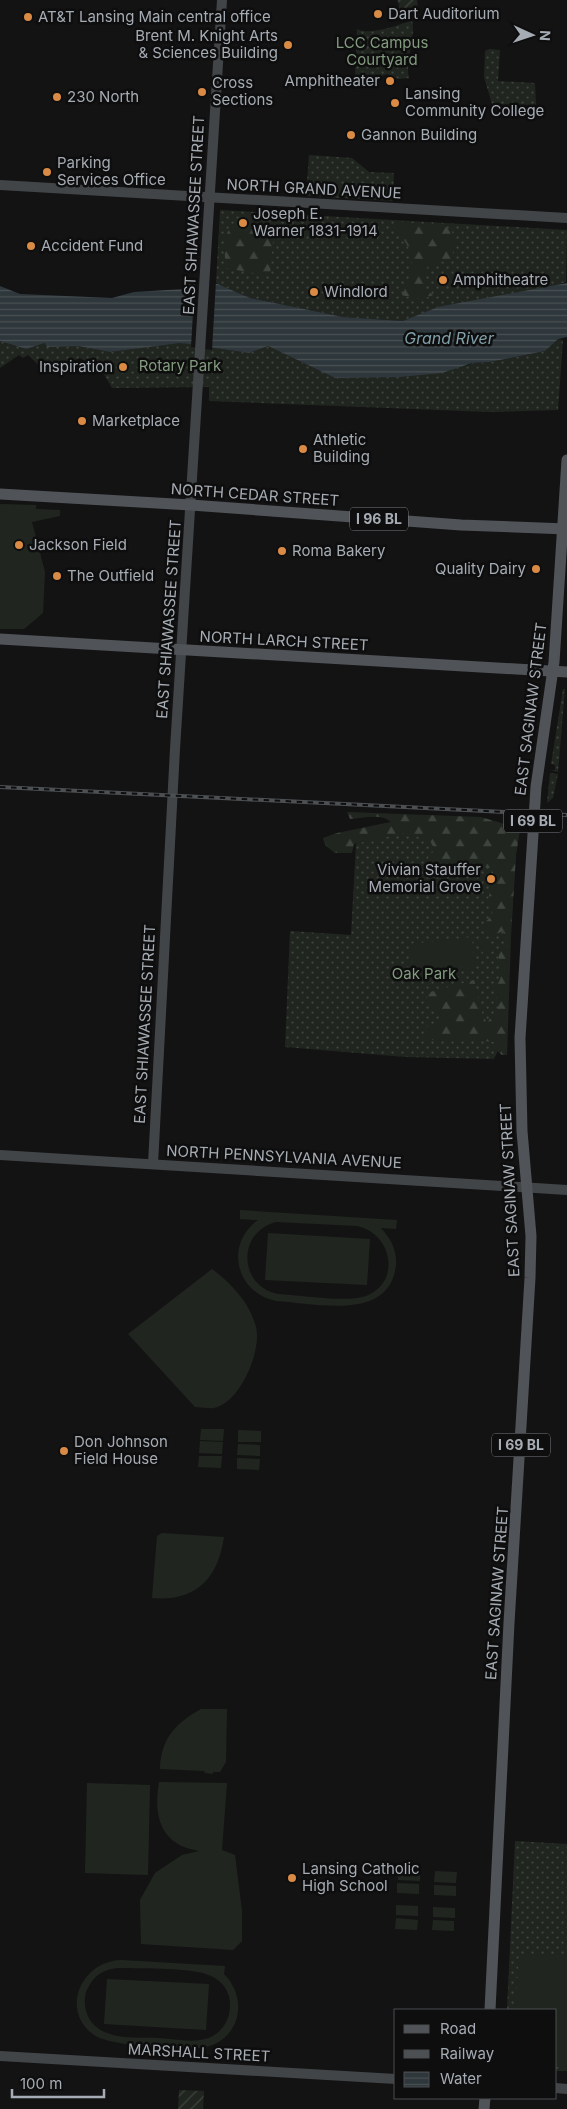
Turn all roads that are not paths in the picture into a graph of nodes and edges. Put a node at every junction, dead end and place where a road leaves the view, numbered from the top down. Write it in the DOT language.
graph roads {
  1 [pos="222,0"];
  2 [pos="0,186"];
  3 [pos="209,198"];
  4 [pos="567,218"];
  5 [pos="567,460"];
  6 [pos="0,494"];
  7 [pos="191,505"];
  8 [pos="565,529"];
  9 [pos="0,640"];
  10 [pos="181,650"];
  11 [pos="553,671"];
  12 [pos="567,672"];
  13 [pos="0,1155"];
  14 [pos="153,1164"];
  15 [pos="526,1187"];
  16 [pos="567,1190"];
  17 [pos="490,2009"];
  18 [pos="0,2056"];
  19 [pos="394,2079"];
  1 -- 3 [label="street, EAST SHIAWASSEE STREET"];
  2 -- 3 [label="street, NORTH GRAND AVENUE"];
  3 -- 4 [label="street, NORTH GRAND AVENUE"];
  3 -- 7 [label="street, EAST SHIAWASSEE STREET"];
  5 -- 8 [label="main road, EAST SAGINAW STREET / I 69 BL"];
  6 -- 7 [label="main road, NORTH CEDAR STREET / I 96 BL"];
  7 -- 8 [label="main road, NORTH CEDAR STREET / I 96 BL"];
  7 -- 10 [label="street, EAST SHIAWASSEE STREET"];
  8 -- 11 [label="main road, EAST SAGINAW STREET / I 69 BL"];
  9 -- 10 [label="main road, NORTH LARCH STREET"];
  10 -- 11 [label="main road, NORTH LARCH STREET"];
  10 -- 14 [label="street, EAST SHIAWASSEE STREET"];
  11 -- 12 [label="main road, NORTH LARCH STREET"];
  11 -- 15 [label="main road, EAST SAGINAW STREET / I 69 BL"];
  13 -- 14 [label="street, NORTH PENNSYLVANIA AVENUE"];
  14 -- 15 [label="street, NORTH PENNSYLVANIA AVENUE"];
  15 -- 16 [label="street, NORTH PENNSYLVANIA AVENUE"];
  15 -- 17 [label="main road, EAST SAGINAW STREET / I 69 BL"];
  18 -- 19 [label="street, MARSHALL STREET"];
}
